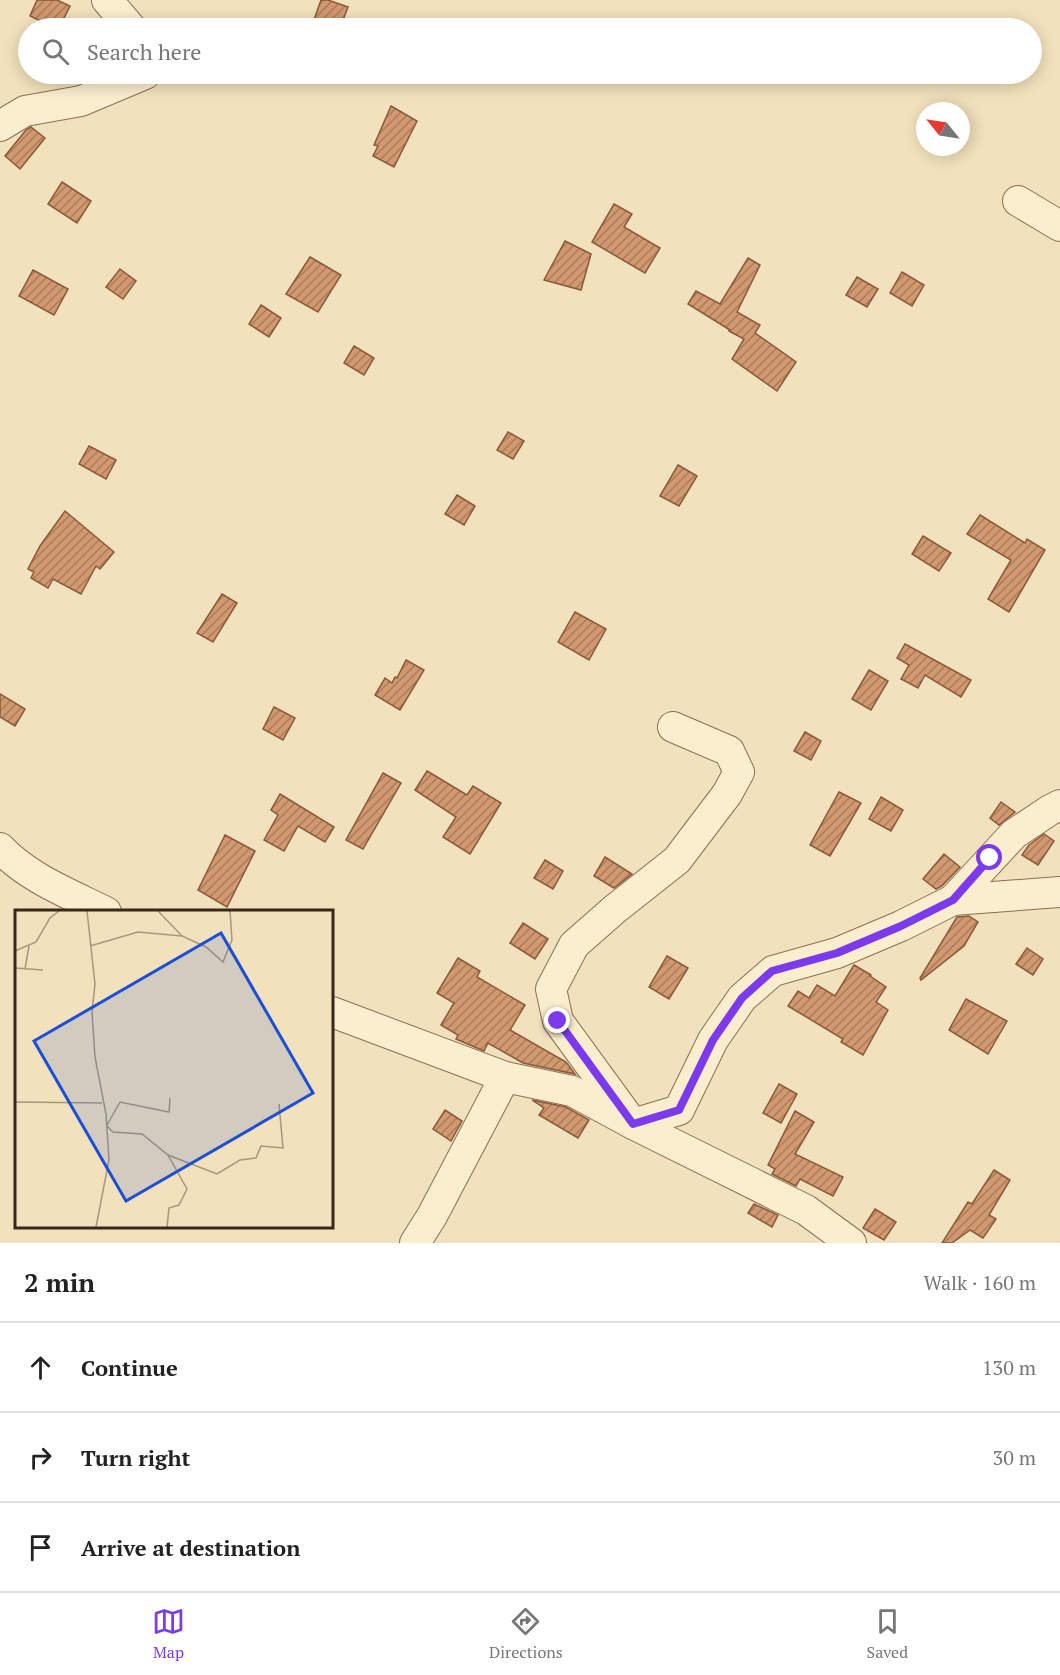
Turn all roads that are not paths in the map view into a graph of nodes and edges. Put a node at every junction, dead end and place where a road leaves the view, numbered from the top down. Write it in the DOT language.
graph roads {
  1 [pos="107,0"];
  2 [pos="122,18"];
  3 [pos="121,84"];
  4 [pos="0,126"];
  5 [pos="1018,201"];
  6 [pos="1060,226"];
  7 [pos="674,727"];
  8 [pos="1060,805"];
  9 [pos="0,848"];
  10 [pos="1060,892"];
  11 [pos="953,900"];
  12 [pos="102,910"];
  13 [pos="333,1012"];
  14 [pos="505,1077"];
  15 [pos="633,1124"];
  16 [pos="415,1243"];
  17 [pos="850,1243"];
  1 -- 2 [label="street"];
  3 -- 4 [label="street"];
  5 -- 6 [label="street"];
  7 -- 15 [label="street"];
  8 -- 11 [label="street"];
  9 -- 12 [label="street"];
  10 -- 11 [label="street"];
  11 -- 15 [label="street"];
  13 -- 14 [label="street"];
  14 -- 15 [label="street"];
  14 -- 16 [label="street"];
  15 -- 17 [label="street"];
}
